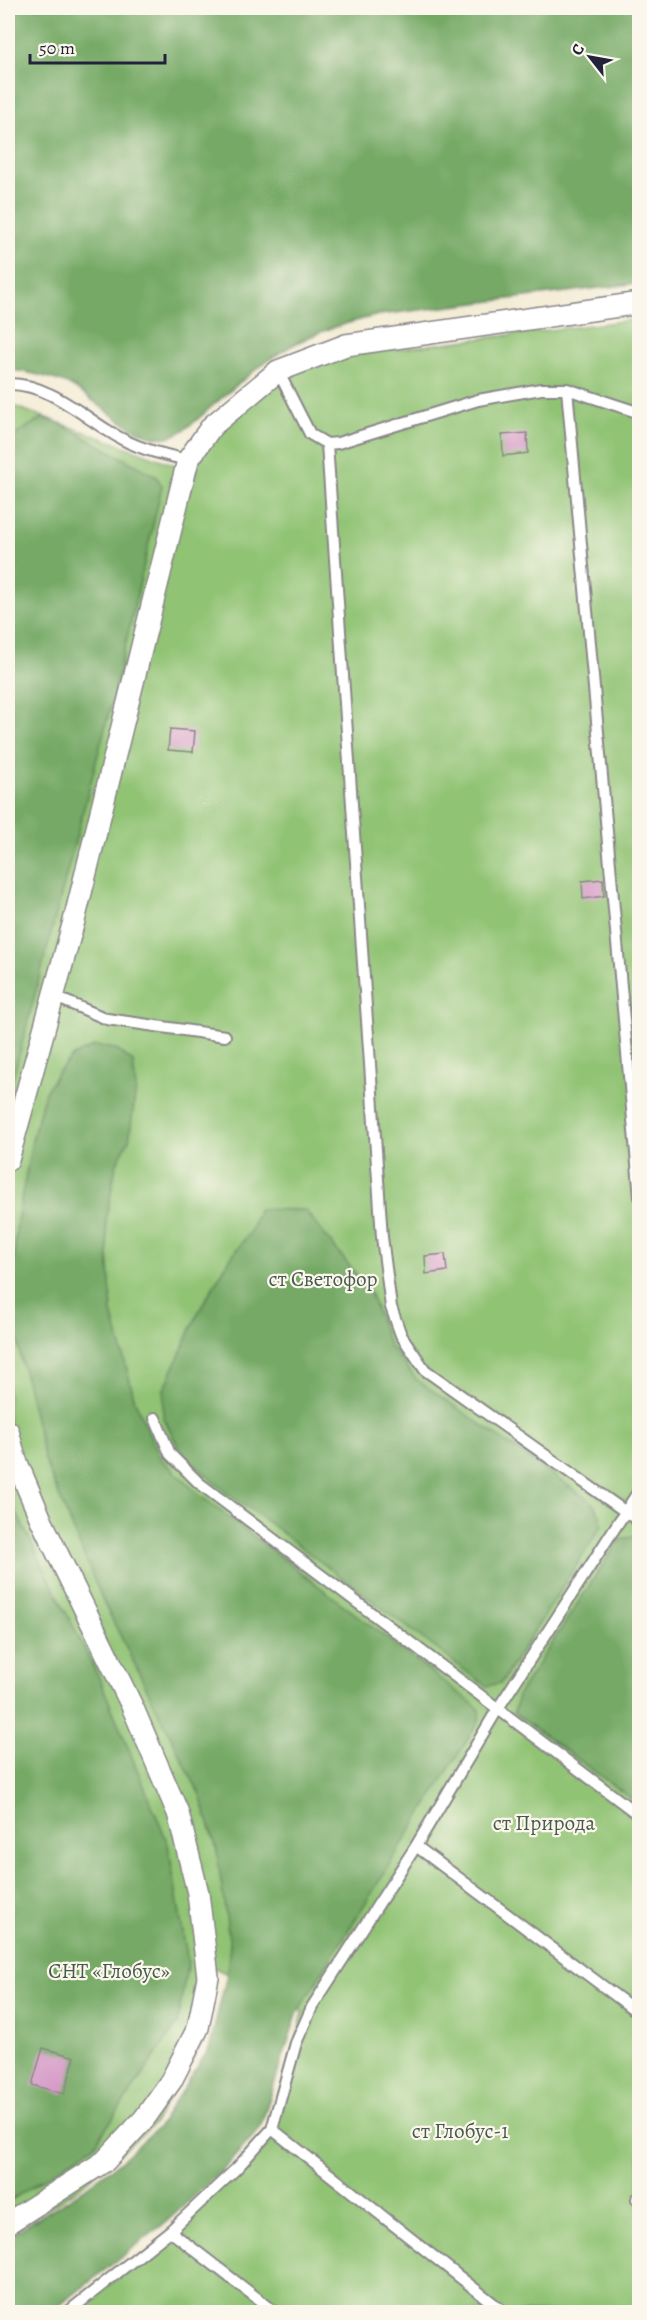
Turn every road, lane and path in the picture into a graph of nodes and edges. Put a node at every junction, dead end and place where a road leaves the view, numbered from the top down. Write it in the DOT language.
graph roads {
  1 [pos="639,303"];
  2 [pos="278,371"];
  3 [pos="12,384"];
  4 [pos="567,389"];
  5 [pos="8,394"];
  6 [pos="639,413"];
  7 [pos="327,444"];
  8 [pos="188,460"];
  9 [pos="53,996"];
  10 [pos="225,1036"];
  11 [pos="8,1160"];
  12 [pos="639,1197"];
  13 [pos="154,1418"];
  14 [pos="8,1431"];
  15 [pos="639,1489"];
  16 [pos="625,1511"];
  17 [pos="639,1522"];
  18 [pos="497,1710"];
  19 [pos="639,1816"];
  20 [pos="417,1846"];
  21 [pos="639,2014"];
  22 [pos="272,2129"];
  23 [pos="8,2223"];
  24 [pos="170,2231"];
  25 [pos="68,2313"];
  26 [pos="275,2313"];
  27 [pos="504,2313"];
  1 -- 2 [label="street"];
  2 -- 7 [label="lane"];
  2 -- 8 [label="street"];
  3 -- 5 [label="lane"];
  3 -- 8 [label="lane"];
  4 -- 6 [label="lane"];
  4 -- 7 [label="lane"];
  4 -- 12 [label="lane"];
  7 -- 16 [label="lane"];
  8 -- 9 [label="street"];
  9 -- 10 [label="lane"];
  9 -- 11 [label="street"];
  13 -- 18 [label="lane"];
  14 -- 23 [label="street"];
  15 -- 16 [label="lane"];
  16 -- 17 [label="lane"];
  16 -- 18 [label="lane"];
  18 -- 19 [label="lane"];
  18 -- 20 [label="lane"];
  20 -- 21 [label="lane"];
  20 -- 22 [label="lane"];
  22 -- 24 [label="lane"];
  22 -- 27 [label="lane"];
  24 -- 25 [label="lane"];
  24 -- 26 [label="lane"];
}
